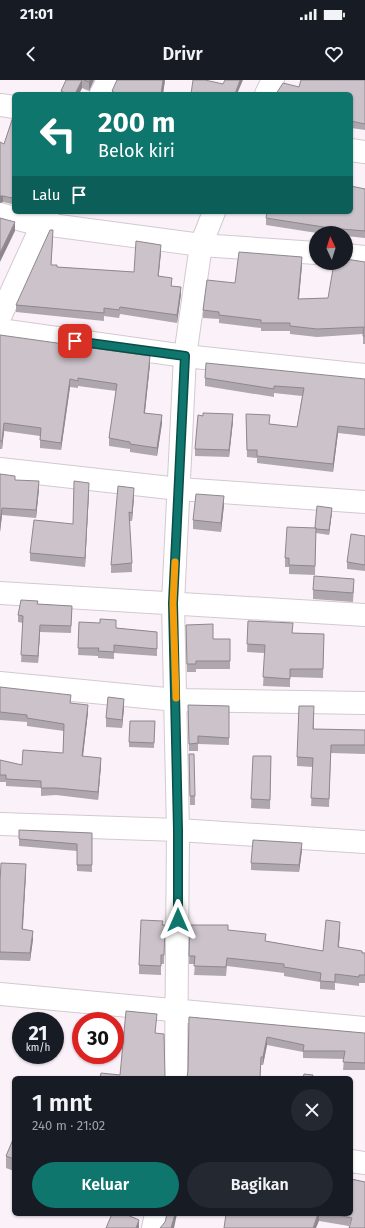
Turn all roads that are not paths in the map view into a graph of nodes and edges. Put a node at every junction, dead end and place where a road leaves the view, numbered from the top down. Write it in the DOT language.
graph roads {
  1 [pos="108,80"];
  2 [pos="273,80"];
  3 [pos="102,92"];
  4 [pos="267,92"];
  5 [pos="0,105"];
  6 [pos="12,107"];
  7 [pos="353,150"];
  8 [pos="365,152"];
  9 [pos="0,214"];
  10 [pos="213,214"];
  11 [pos="45,218"];
  12 [pos="201,245"];
  13 [pos="309,253"];
  14 [pos="353,256"];
  15 [pos="365,257"];
  16 [pos="0,317"];
  17 [pos="0,330"];
  18 [pos="185,356"];
  19 [pos="365,375"];
  20 [pos="0,470"];
  21 [pos="179,489"];
  22 [pos="365,502"];
  23 [pos="0,592"];
  24 [pos="173,603"];
  25 [pos="365,615"];
  26 [pos="0,683"];
  27 [pos="176,700"];
  28 [pos="365,703"];
  29 [pos="0,824"];
  30 [pos="178,830"];
  31 [pos="365,842"];
  32 [pos="0,994"];
  33 [pos="177,1011"];
  34 [pos="365,1028"];
  35 [pos="176,1076"];
  36 [pos="353,1161"];
  37 [pos="365,1163"];
  38 [pos="156,1216"];
  39 [pos="153,1228"];
  1 -- 3 [label="street"];
  2 -- 4 [label="street"];
  5 -- 6 [label="street"];
  7 -- 8 [label="street"];
  9 -- 11 [label="street"];
  10 -- 12 [label="street"];
  11 -- 12 [label="street"];
  11 -- 16 [label="street"];
  12 -- 13 [label="street"];
  12 -- 18 [label="street"];
  14 -- 15 [label="street"];
  17 -- 18 [label="street"];
  18 -- 19 [label="street"];
  18 -- 21 [label="street"];
  20 -- 21 [label="street"];
  21 -- 22 [label="street"];
  21 -- 24 [label="street"];
  23 -- 24 [label="street"];
  24 -- 25 [label="street"];
  24 -- 27 [label="street"];
  26 -- 27 [label="street"];
  27 -- 28 [label="street"];
  27 -- 30 [label="street"];
  29 -- 30 [label="street"];
  30 -- 31 [label="street"];
  30 -- 33 [label="street"];
  32 -- 33 [label="street"];
  33 -- 34 [label="street"];
  33 -- 35 [label="street"];
  36 -- 37 [label="street"];
  38 -- 39 [label="street"];
}
